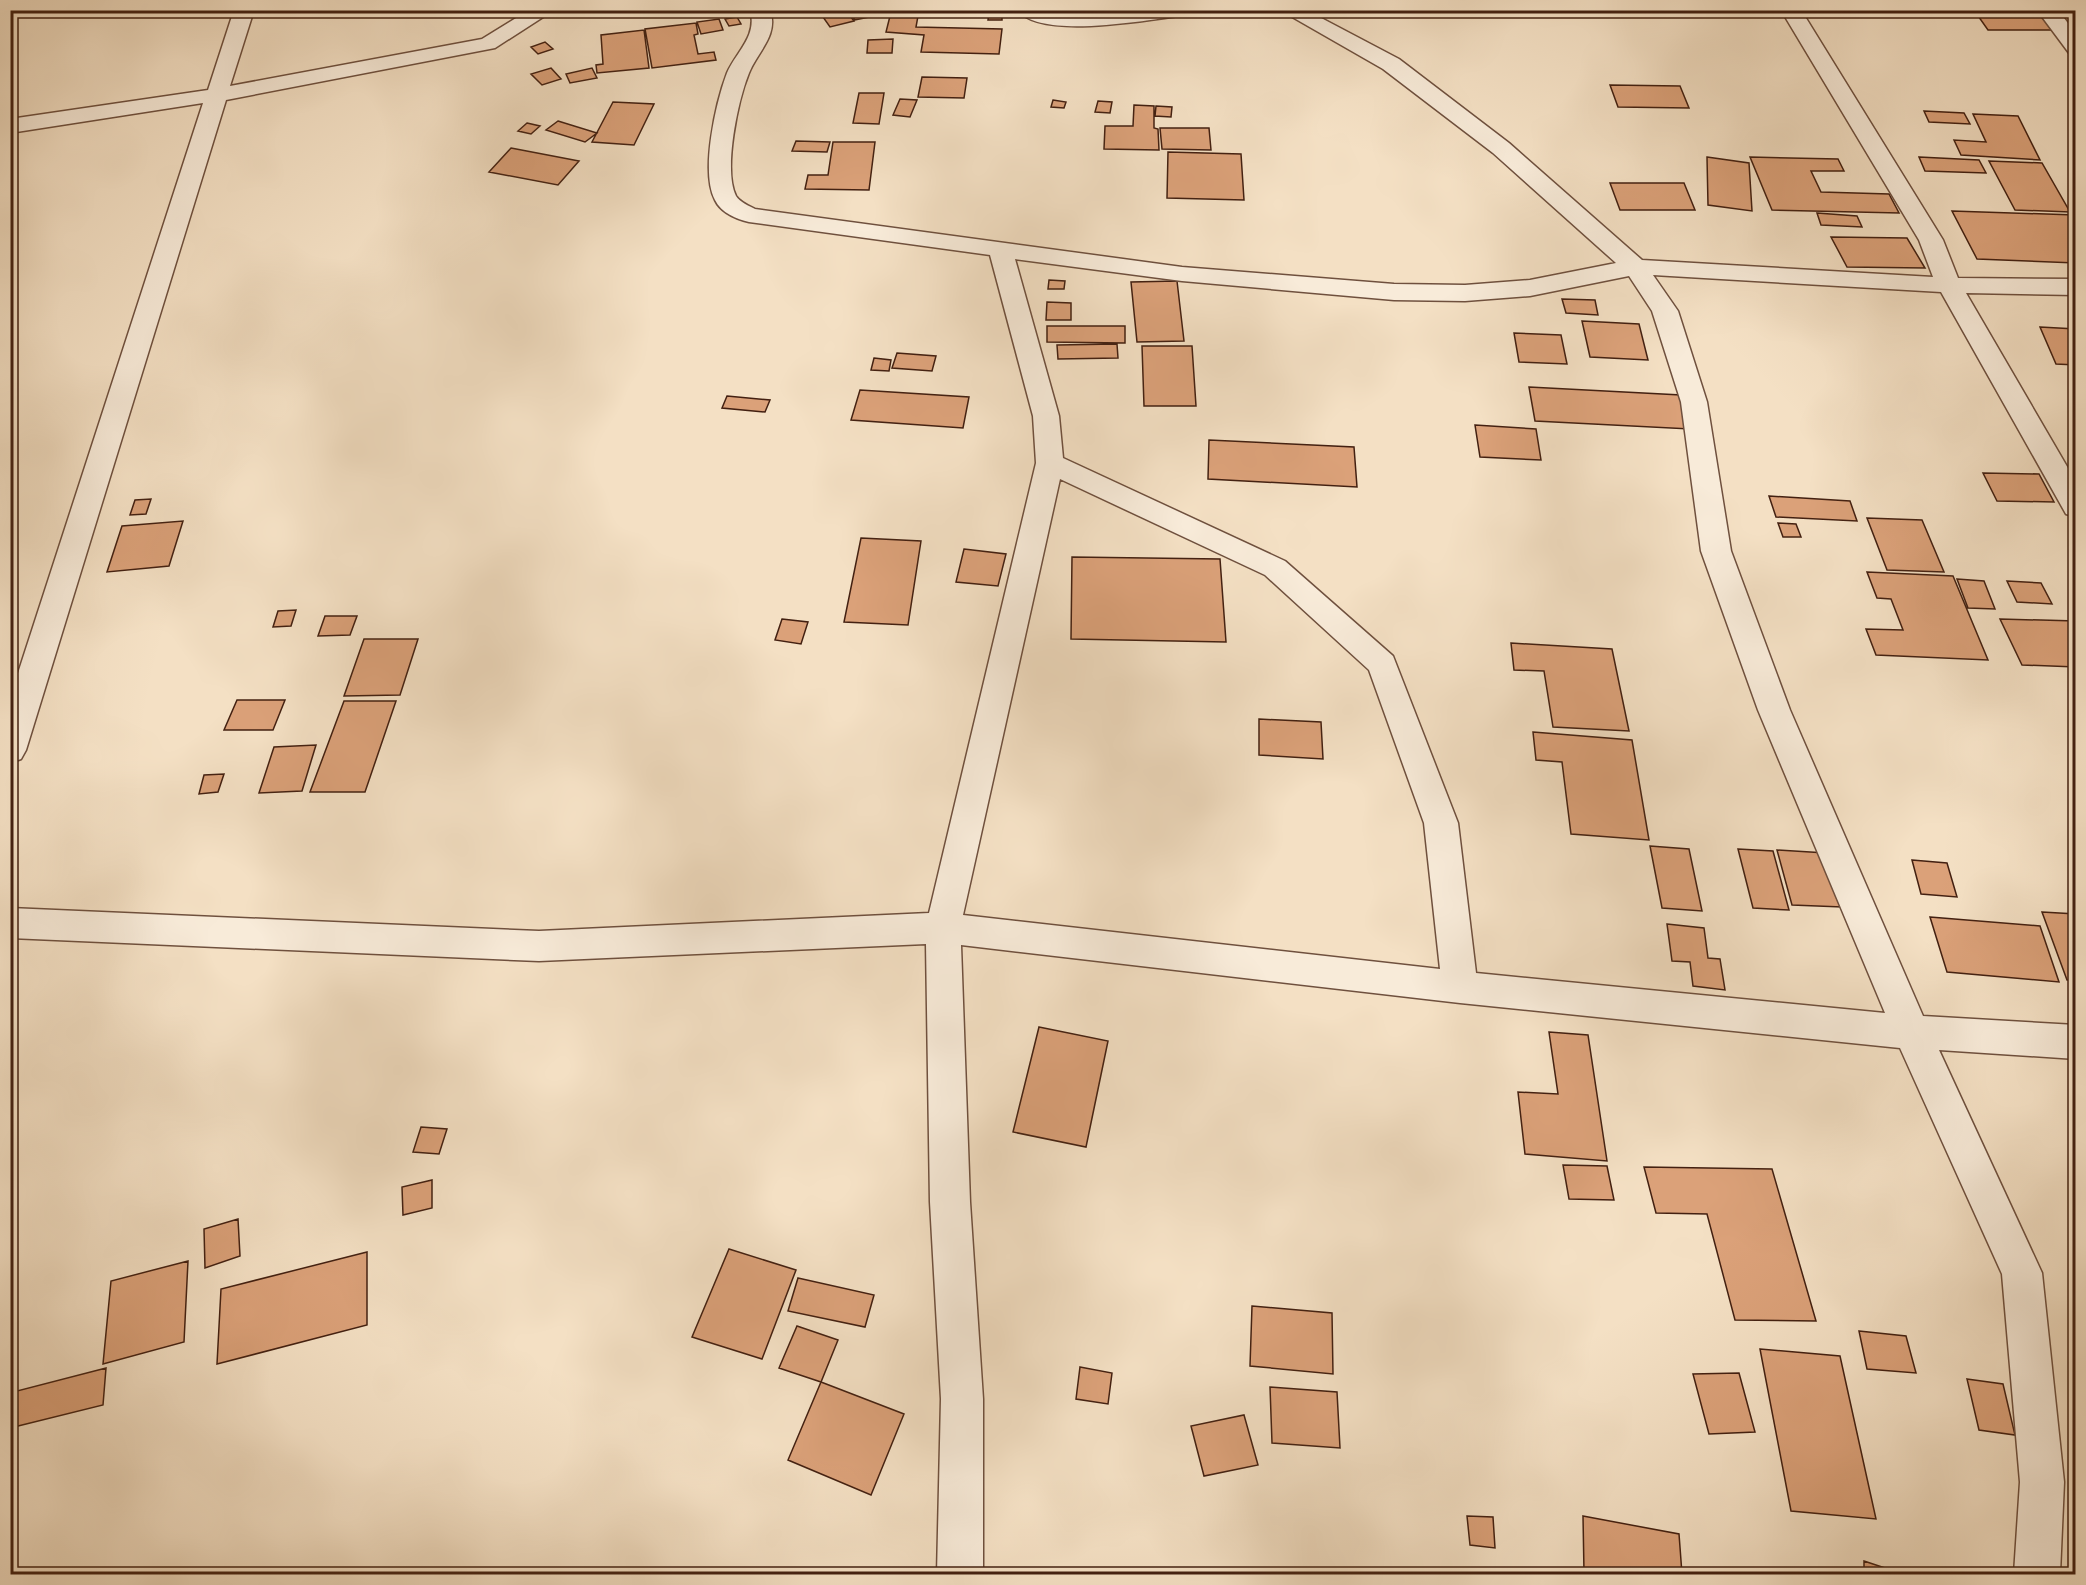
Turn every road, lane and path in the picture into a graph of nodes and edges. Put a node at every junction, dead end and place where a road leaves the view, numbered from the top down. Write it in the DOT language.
graph roads {
  1 [pos="244,10"];
  2 [pos="544,10"];
  3 [pos="760,10"];
  4 [pos="1028,10"];
  5 [pos="1179,10"];
  6 [pos="1290,10"];
  7 [pos="1791,10"];
  8 [pos="2047,10"];
  9 [pos="2076,49"];
  10 [pos="216,95"];
  11 [pos="10,126"];
  12 [pos="1001,251"];
  13 [pos="1635,267"];
  14 [pos="1949,285"];
  15 [pos="2076,286"];
  16 [pos="1050,463"];
  17 [pos="2076,507"];
  18 [pos="10,750"];
  19 [pos="10,923"];
  20 [pos="943,928"];
  21 [pos="1460,987"];
  22 [pos="1912,1032"];
  23 [pos="2076,1042"];
  24 [pos="960,1575"];
  25 [pos="2037,1575"];
  1 -- 10 [label="street"];
  2 -- 10 [label="street"];
  3 -- 12 [label="street"];
  4 -- 5 [label="street"];
  6 -- 13 [label="street"];
  7 -- 14 [label="street"];
  8 -- 9 [label="street"];
  10 -- 11 [label="street"];
  10 -- 18 [label="street"];
  12 -- 13 [label="street"];
  12 -- 16 [label="street"];
  13 -- 14 [label="street"];
  13 -- 22 [label="street"];
  14 -- 15 [label="street"];
  14 -- 17 [label="street"];
  16 -- 20 [label="street"];
  16 -- 21 [label="street"];
  19 -- 20 [label="street"];
  20 -- 21 [label="street"];
  20 -- 24 [label="street"];
  21 -- 22 [label="street"];
  22 -- 23 [label="street"];
  22 -- 25 [label="street"];
}
